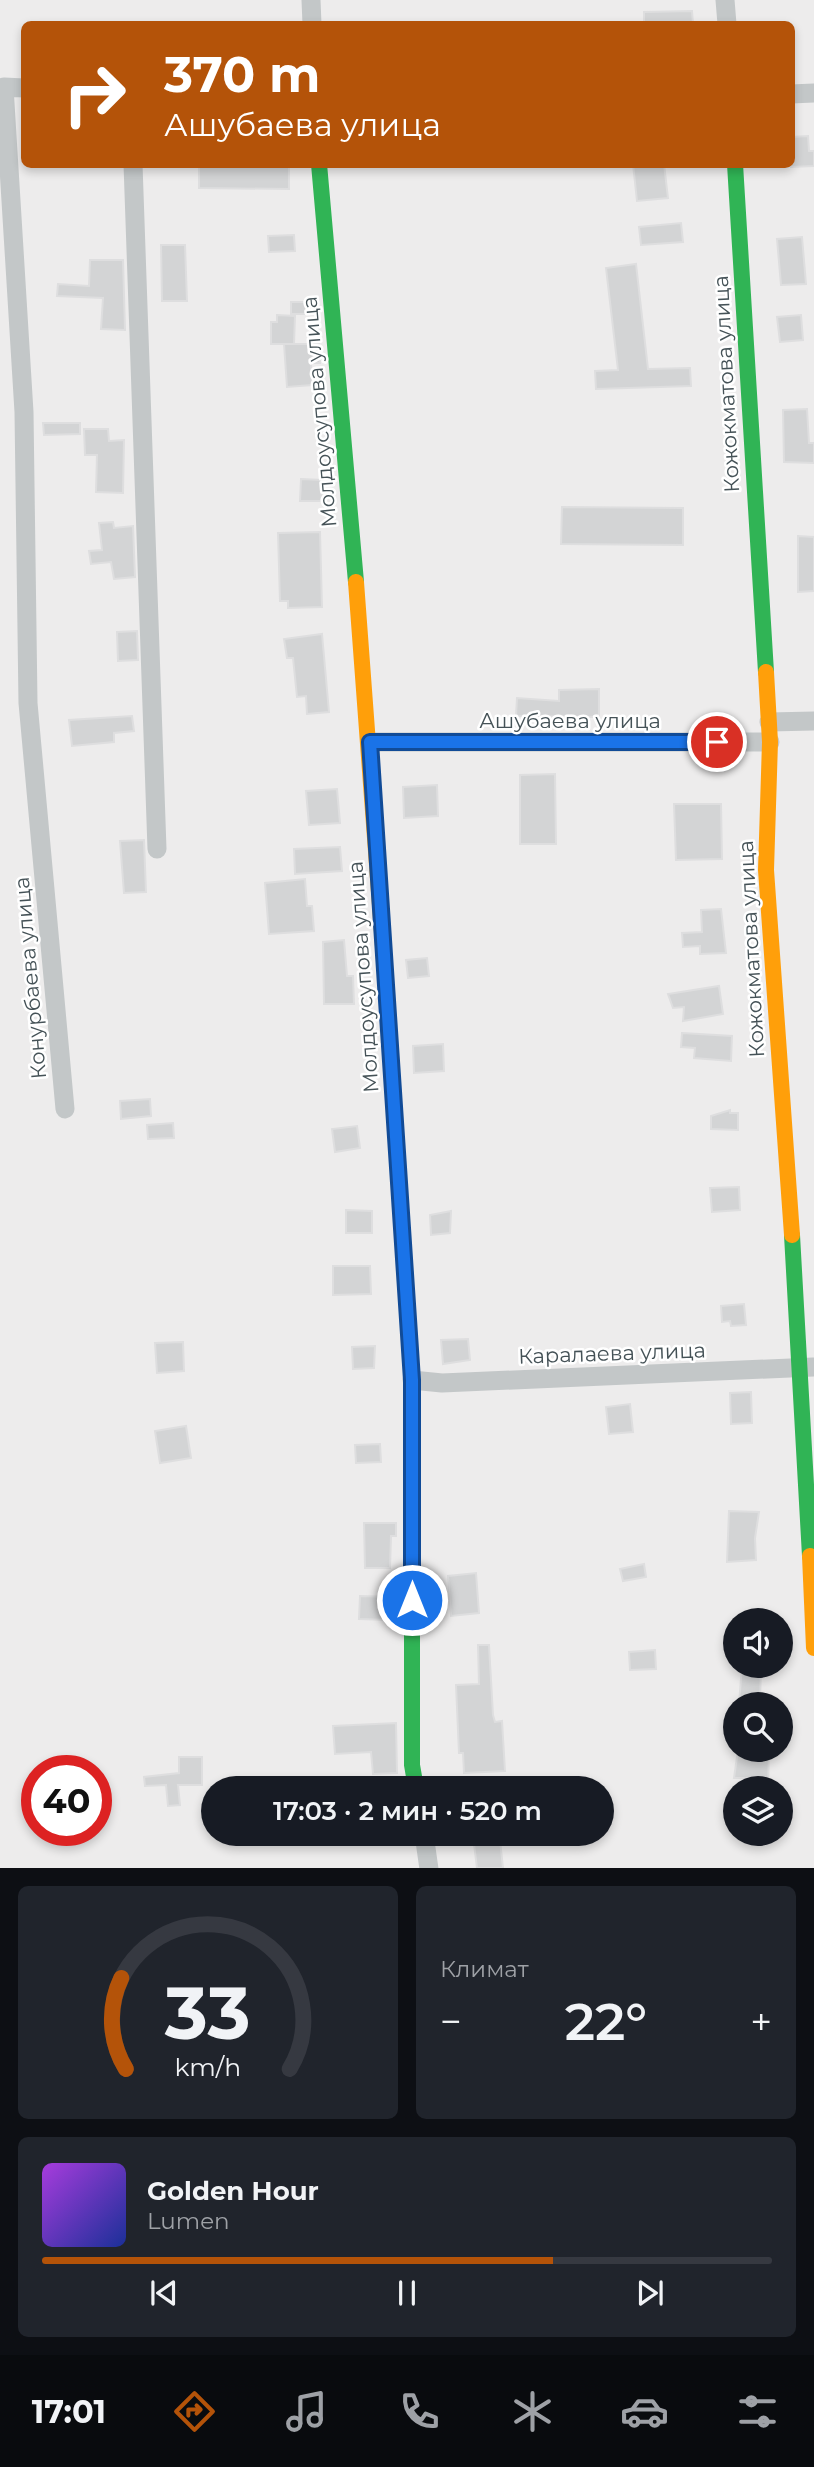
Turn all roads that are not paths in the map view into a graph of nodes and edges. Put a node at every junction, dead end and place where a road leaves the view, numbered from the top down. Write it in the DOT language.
graph roads {
  1 [pos="311,0"];
  2 [pos="725,0"];
  3 [pos="312,21"];
  4 [pos="727,21"];
  5 [pos="21,88"];
  6 [pos="814,93"];
  7 [pos="795,94"];
  8 [pos="133,168"];
  9 [pos="319,168"];
  10 [pos="735,168"];
  11 [pos="814,721"];
  12 [pos="769,722"];
  13 [pos="370,742"];
  14 [pos="770,742"];
  15 [pos="157,849"];
  16 [pos="65,1110"];
  17 [pos="807,1368"];
  18 [pos="412,1380"];
  19 [pos="814,1648"];
  20 [pos="414,1776"];
  21 [pos="426,1846"];
  22 [pos="429,1868"];
  1 -- 3 [label="street"];
  2 -- 4 [label="street"];
  5 -- 16 [label="street, Конурбаева улица"];
  6 -- 7 [label="street"];
  8 -- 15 [label="street"];
  9 -- 13 [label="street, Молдоусупова улица"];
  10 -- 12 [label="street, Кожокматова улица"];
  11 -- 12 [label="street"];
  12 -- 14 [label="street, Кожокматова улица"];
  13 -- 14 [label="street, Ашубаева улица"];
  13 -- 18 [label="street, Молдоусупова улица"];
  14 -- 17 [label="street, Кожокматова улица"];
  17 -- 18 [label="street, Каралаева улица"];
  17 -- 19 [label="street, Кожокматова улица"];
  18 -- 20 [label="street, Молдоусупова улица"];
  21 -- 22 [label="street"];
}
